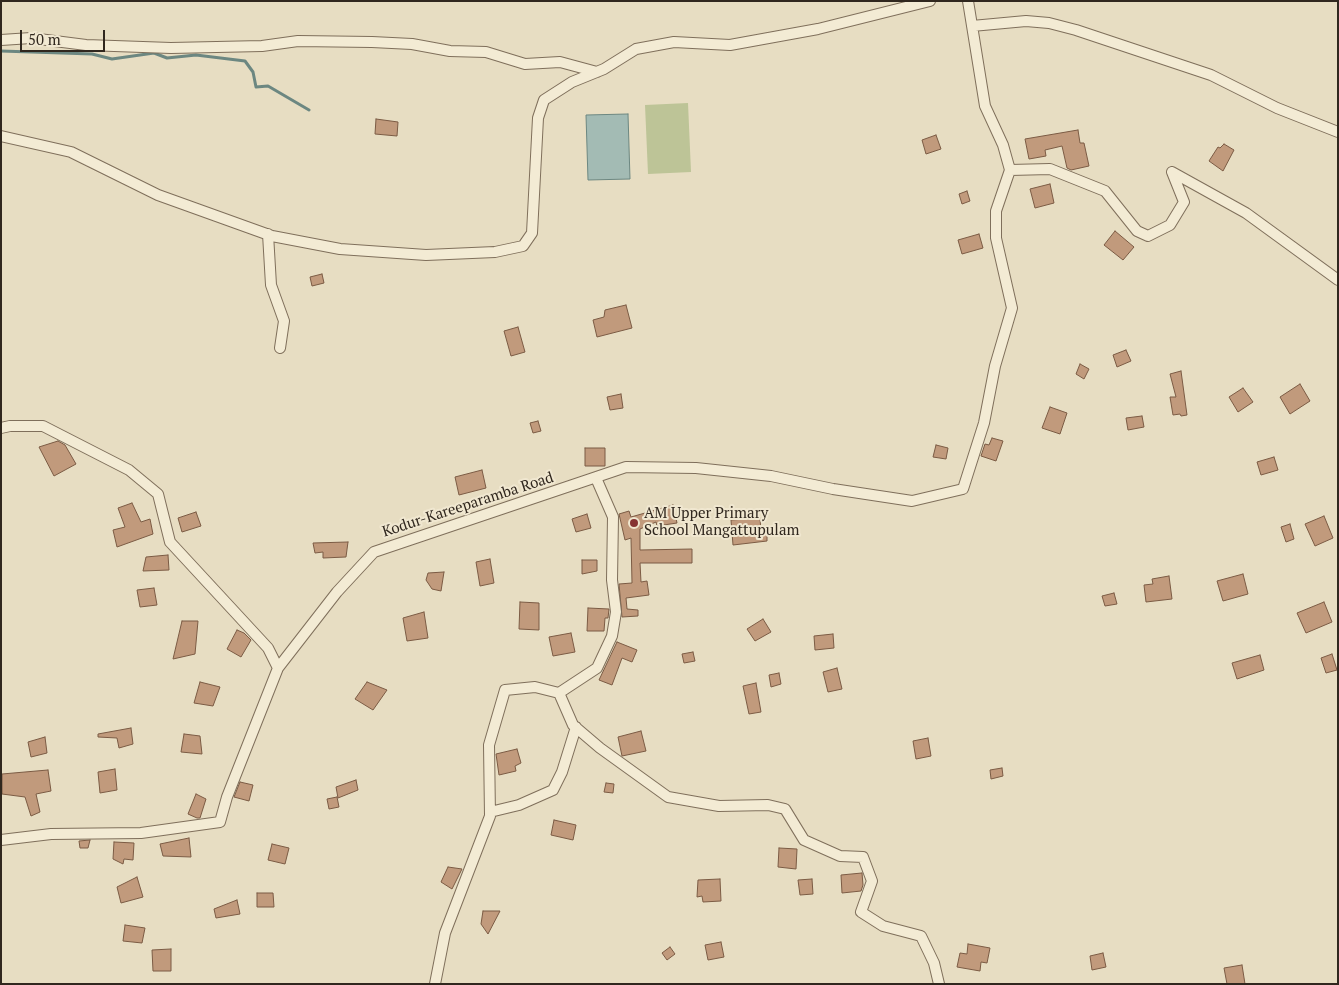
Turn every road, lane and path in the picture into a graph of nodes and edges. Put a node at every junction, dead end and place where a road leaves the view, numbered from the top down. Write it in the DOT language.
graph roads {
  1 [pos="930,1"];
  2 [pos="968,1"];
  3 [pos="972,26"];
  4 [pos="1,40"];
  5 [pos="597,72"];
  6 [pos="1338,132"];
  7 [pos="1,136"];
  8 [pos="1010,170"];
  9 [pos="268,234"];
  10 [pos="1338,280"];
  11 [pos="280,348"];
  12 [pos="1,428"];
  13 [pos="596,478"];
  14 [pos="278,668"];
  15 [pos="559,694"];
  16 [pos="576,727"];
  17 [pos="490,812"];
  18 [pos="1,840"];
  19 [pos="435,984"];
  20 [pos="939,984"];
  1 -- 5 [label="street"];
  2 -- 3 [label="street"];
  3 -- 6 [label="street"];
  3 -- 8 [label="street"];
  4 -- 5 [label="street"];
  5 -- 9 [label="street"];
  7 -- 9 [label="street"];
  8 -- 10 [label="street"];
  8 -- 13 [label="street, Kodur-Kareeparamba Road"];
  9 -- 11 [label="street"];
  12 -- 14 [label="street"];
  13 -- 14 [label="street, Kodur-Kareeparamba Road"];
  13 -- 15 [label="street"];
  14 -- 18 [label="street, Kodur-Kareeparamba Road"];
  15 -- 16 [label="street"];
  15 -- 17 [label="street"];
  16 -- 17 [label="street"];
  16 -- 20 [label="street"];
  17 -- 19 [label="street"];
}
